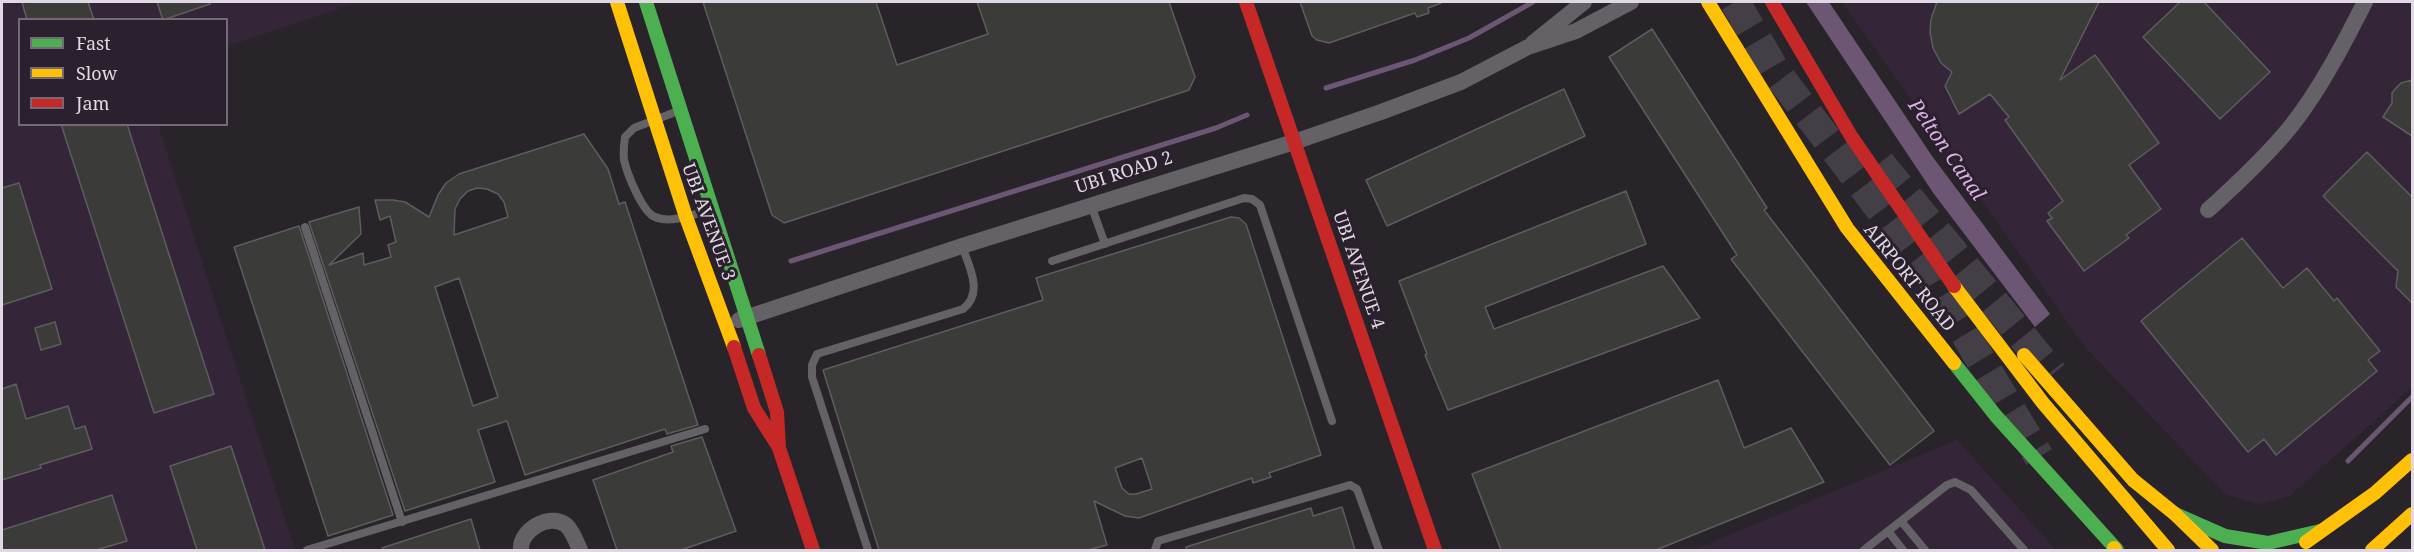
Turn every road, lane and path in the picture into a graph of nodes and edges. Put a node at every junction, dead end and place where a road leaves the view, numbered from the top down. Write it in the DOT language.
graph roads {
  1 [pos="617,2"];
  2 [pos="646,2"];
  3 [pos="1246,2"];
  4 [pos="1584,2"];
  5 [pos="1631,2"];
  6 [pos="1708,2"];
  7 [pos="1772,2"];
  8 [pos="1786,2"];
  9 [pos="2366,2"];
  10 [pos="1791,34"];
  11 [pos="1528,47"];
  12 [pos="682,110"];
  13 [pos="653,119"];
  14 [pos="1294,142"];
  15 [pos="1091,204"];
  16 [pos="711,209"];
  17 [pos="2208,210"];
  18 [pos="686,217"];
  19 [pos="304,227"];
  20 [pos="1105,244"];
  21 [pos="962,246"];
  22 [pos="1052,261"];
  23 [pos="1957,290"];
  24 [pos="747,317"];
  25 [pos="727,325"];
  26 [pos="1332,421"];
  27 [pos="705,429"];
  28 [pos="779,448"];
  29 [pos="2412,460"];
  30 [pos="2175,514"];
  31 [pos="2412,514"];
  32 [pos="1901,521"];
  33 [pos="402,522"];
  34 [pos="1888,531"];
  35 [pos="2320,531"];
  36 [pos="2374,549"];
  37 [pos="307,550"];
  38 [pos="521,550"];
  39 [pos="580,550"];
  40 [pos="813,550"];
  41 [pos="868,550"];
  42 [pos="1155,550"];
  43 [pos="1379,550"];
  44 [pos="1435,550"];
  45 [pos="1864,550"];
  46 [pos="1903,550"];
  47 [pos="1924,550"];
  48 [pos="2024,550"];
  49 [pos="2115,550"];
  50 [pos="2168,550"];
  51 [pos="2212,550"];
  52 [pos="2296,550"];
  1 -- 13 [label="main road, UBI AVENUE 3"];
  2 -- 12 [label="main road, UBI AVENUE 3"];
  3 -- 14 [label="main road, UBI AVENUE 4"];
  4 -- 11 [label="street, UBI ROAD 2"];
  5 -- 11 [label="street, UBI ROAD 2"];
  6 -- 49 [label="main road, AIRPORT ROAD"];
  7 -- 10 [label="main road, AIRPORT ROAD"];
  8 -- 10 [label="main road"];
  9 -- 17 [label="street"];
  10 -- 23 [label="main road, AIRPORT ROAD"];
  11 -- 14 [label="street, UBI ROAD 2"];
  12 -- 13 [label="lane"];
  12 -- 16 [label="main road, UBI AVENUE 3"];
  13 -- 18 [label="main road, UBI AVENUE 3"];
  13 -- 18 [label="lane"];
  14 -- 15 [label="street, UBI ROAD 2"];
  14 -- 44 [label="main road, UBI AVENUE 4"];
  15 -- 20 [label="lane"];
  15 -- 21 [label="street, UBI ROAD 2"];
  16 -- 18 [label="lane"];
  16 -- 24 [label="main road, UBI AVENUE 3"];
  18 -- 25 [label="main road, UBI AVENUE 3"];
  19 -- 33 [label="lane"];
  20 -- 22 [label="lane"];
  20 -- 26 [label="lane"];
  21 -- 24 [label="street, UBI ROAD 2"];
  21 -- 41 [label="lane"];
  23 -- 30 [label="main road, AIRPORT ROAD"];
  23 -- 50 [label="main road, AIRPORT ROAD"];
  24 -- 25 [label="street, UBI ROAD 2"];
  24 -- 28 [label="main road, UBI AVENUE 3"];
  25 -- 28 [label="main road, UBI AVENUE 3"];
  27 -- 33 [label="lane"];
  28 -- 40 [label="main road, UBI AVENUE 3"];
  29 -- 35 [label="main road"];
  30 -- 35 [label="main road"];
  30 -- 51 [label="main road, AIRPORT ROAD"];
  31 -- 36 [label="main road"];
  32 -- 34 [label="lane"];
  32 -- 47 [label="lane"];
  32 -- 48 [label="lane"];
  33 -- 37 [label="lane"];
  34 -- 45 [label="lane"];
  34 -- 46 [label="lane"];
  35 -- 52 [label="main road"];
  38 -- 39 [label="street"];
  42 -- 43 [label="lane"];
}
